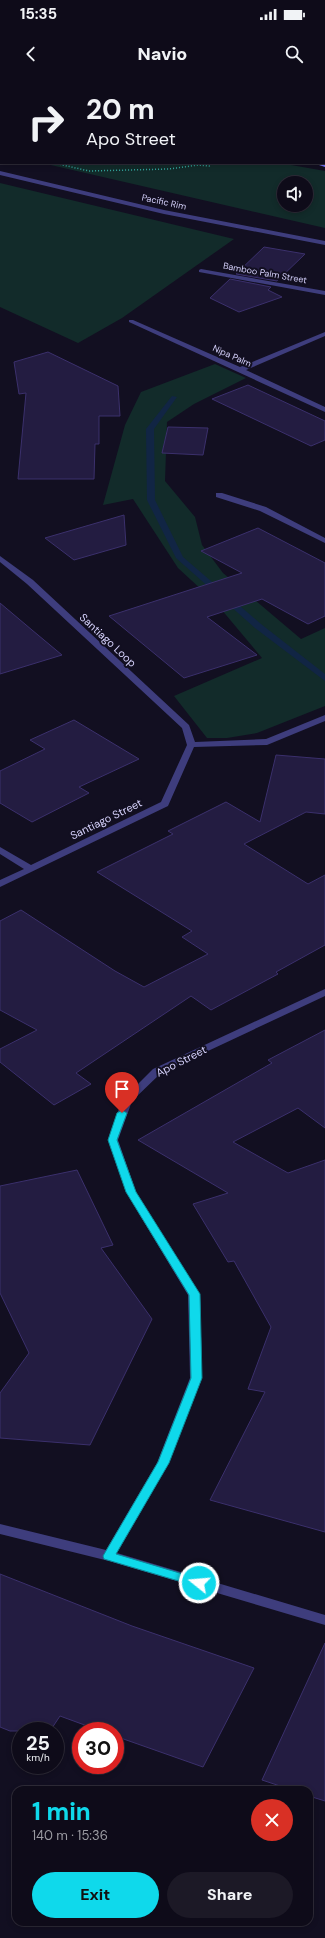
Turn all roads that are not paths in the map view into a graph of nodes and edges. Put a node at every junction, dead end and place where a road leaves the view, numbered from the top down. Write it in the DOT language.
graph roads {
  1 [pos="0,173"];
  2 [pos="325,243"];
  3 [pos="201,271"];
  4 [pos="325,293"];
  5 [pos="131,321"];
  6 [pos="325,334"];
  7 [pos="240,370"];
  8 [pos="325,410"];
  9 [pos="219,495"];
  10 [pos="325,541"];
  11 [pos="0,558"];
  12 [pos="325,718"];
  13 [pos="190,745"];
  14 [pos="0,850"];
  15 [pos="30,870"];
  16 [pos="0,884"];
  17 [pos="325,992"];
  18 [pos="0,1530"];
  19 [pos="108,1556"];
  20 [pos="325,1620"];
  1 -- 2 [label="street, Pacific Rim"];
  3 -- 4 [label="street, Bamboo Palm Street"];
  5 -- 7 [label="street, Nipa Palm"];
  6 -- 7 [label="street"];
  7 -- 8 [label="street, Nipa Palm"];
  9 -- 10 [label="street"];
  11 -- 13 [label="street, Santiago Loop"];
  12 -- 13 [label="street"];
  13 -- 15 [label="street, Santiago Street"];
  14 -- 15 [label="street"];
  15 -- 16 [label="street, Santiago Street"];
  17 -- 19 [label="street, Apo Street"];
  18 -- 19 [label="street"];
  19 -- 20 [label="street"];
}
